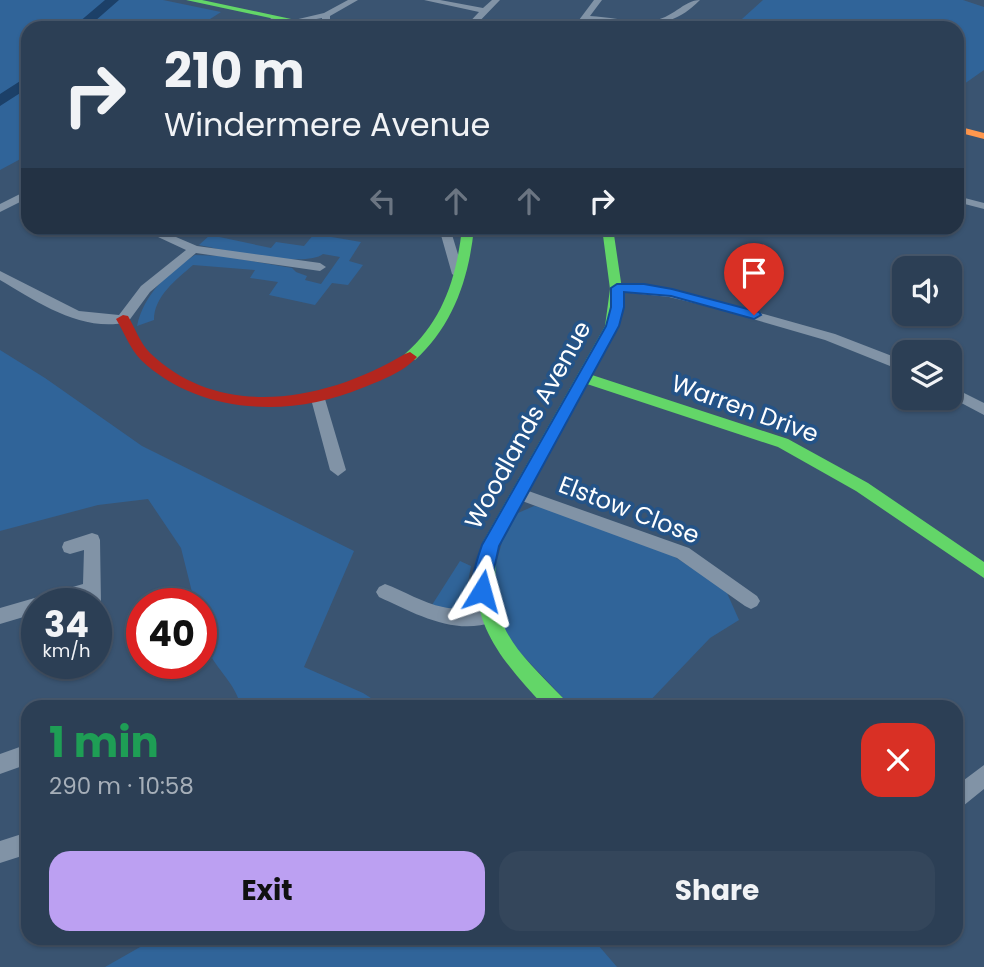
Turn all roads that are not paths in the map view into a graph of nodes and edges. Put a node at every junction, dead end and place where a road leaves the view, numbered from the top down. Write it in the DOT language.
graph roads {
  1 [pos="190,0"];
  2 [pos="354,0"];
  3 [pos="428,0"];
  4 [pos="496,0"];
  5 [pos="598,0"];
  6 [pos="696,0"];
  7 [pos="484,11"];
  8 [pos="277,18"];
  9 [pos="585,18"];
  10 [pos="272,21"];
  11 [pos="294,21"];
  12 [pos="329,21"];
  13 [pos="475,21"];
  14 [pos="583,21"];
  15 [pos="625,21"];
  16 [pos="658,21"];
  17 [pos="964,131"];
  18 [pos="984,135"];
  19 [pos="21,197"];
  20 [pos="964,201"];
  21 [pos="984,206"];
  22 [pos="0,209"];
  23 [pos="163,235"];
  24 [pos="446,235"];
  25 [pos="467,235"];
  26 [pos="608,235"];
  27 [pos="194,249"];
  28 [pos="320,267"];
  29 [pos="458,274"];
  30 [pos="0,275"];
  31 [pos="617,288"];
  32 [pos="123,319"];
  33 [pos="892,361"];
  34 [pos="585,378"];
  35 [pos="962,398"];
  36 [pos="318,399"];
  37 [pos="984,411"];
  38 [pos="338,470"];
  39 [pos="520,494"];
  40 [pos="70,547"];
  41 [pos="984,571"];
  42 [pos="92,588"];
  43 [pos="385,592"];
  44 [pos="751,601"];
  45 [pos="21,609"];
  46 [pos="0,615"];
  47 [pos="487,616"];
  48 [pos="552,700"];
  49 [pos="21,756"];
  50 [pos="0,764"];
  51 [pos="984,775"];
  52 [pos="963,793"];
  53 [pos="21,845"];
  54 [pos="0,852"];
  1 -- 8 [label="street"];
  2 -- 12 [label="street"];
  3 -- 7 [label="street"];
  4 -- 7 [label="street"];
  5 -- 9 [label="street"];
  6 -- 16 [label="street"];
  7 -- 13 [label="street"];
  8 -- 10 [label="street"];
  8 -- 11 [label="street"];
  9 -- 14 [label="street"];
  9 -- 15 [label="street"];
  17 -- 18 [label="street"];
  19 -- 22 [label="street"];
  20 -- 21 [label="street"];
  23 -- 27 [label="street"];
  24 -- 29 [label="street"];
  25 -- 29 [label="street"];
  26 -- 31 [label="street, Woodlands Avenue"];
  27 -- 28 [label="street"];
  27 -- 32 [label="street"];
  29 -- 36 [label="street"];
  30 -- 32 [label="street"];
  31 -- 33 [label="street"];
  31 -- 34 [label="street, Woodlands Avenue"];
  32 -- 36 [label="street"];
  34 -- 39 [label="street, Woodlands Avenue"];
  34 -- 41 [label="street, Warren Drive"];
  35 -- 37 [label="street"];
  36 -- 38 [label="street"];
  39 -- 44 [label="street, Elstow Close"];
  39 -- 47 [label="street, Woodlands Avenue"];
  40 -- 42 [label="street"];
  43 -- 47 [label="street"];
  45 -- 46 [label="street"];
  47 -- 48 [label="street, Woodlands Avenue"];
  49 -- 50 [label="street"];
  51 -- 52 [label="street"];
  53 -- 54 [label="street"];
}
